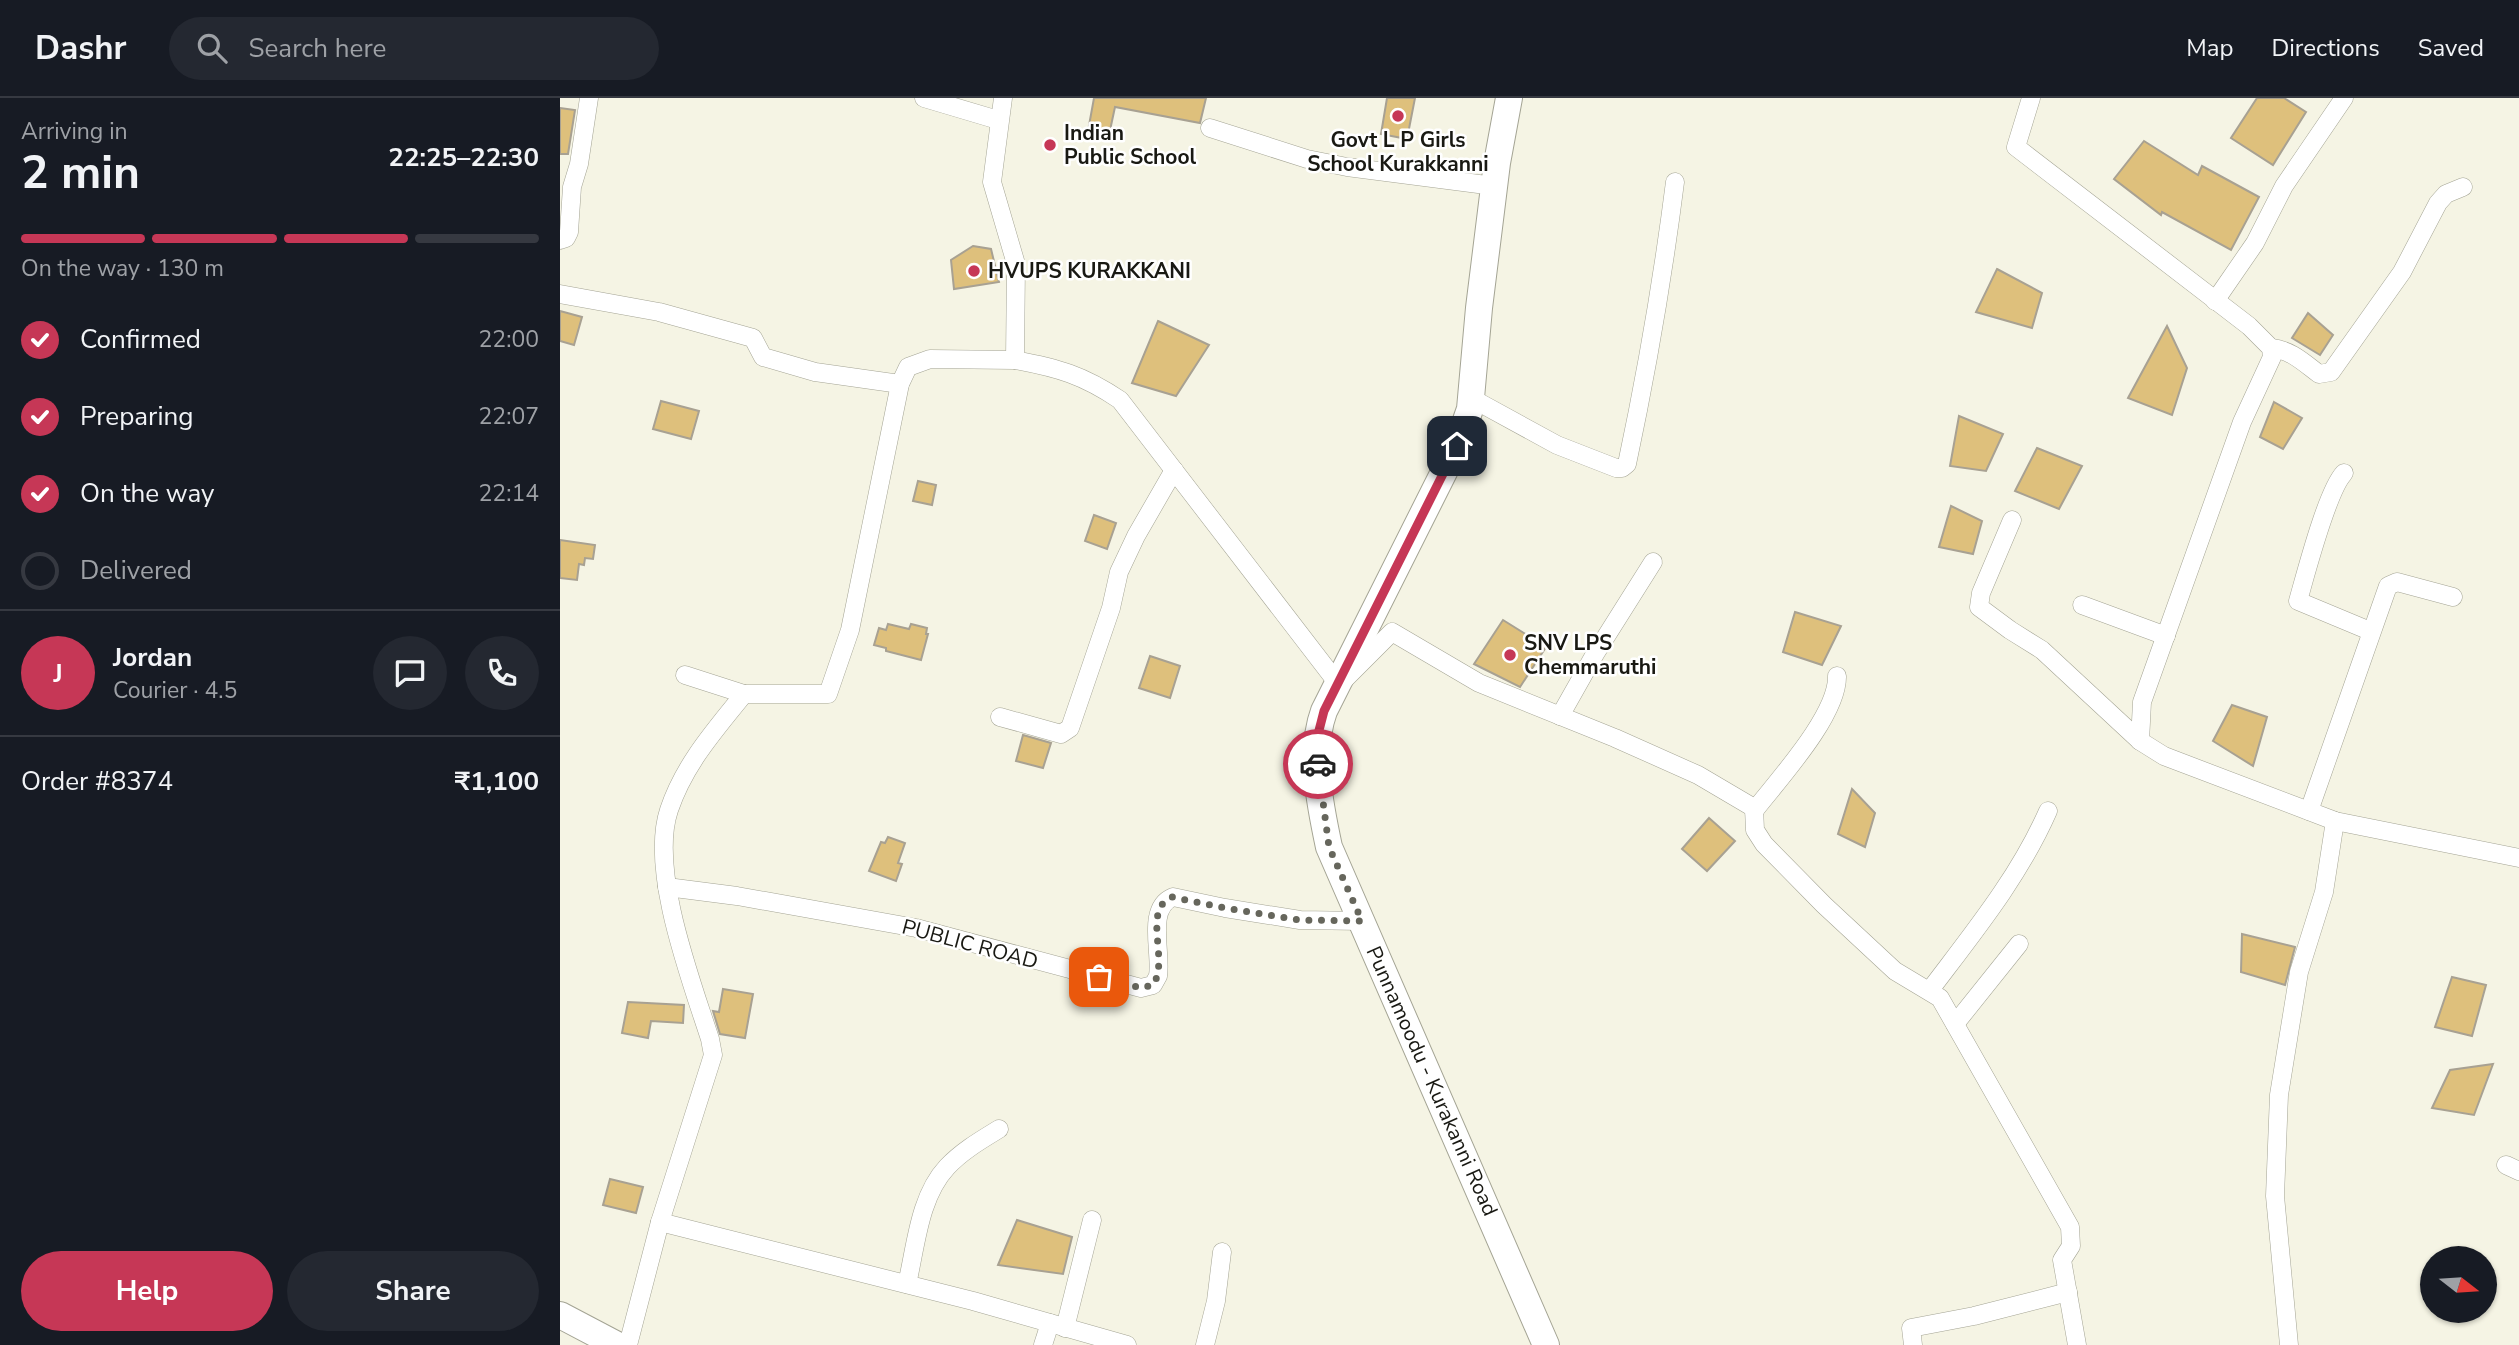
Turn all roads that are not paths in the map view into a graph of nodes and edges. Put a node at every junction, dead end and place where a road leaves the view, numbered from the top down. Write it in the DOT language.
graph roads {
  1 [pos="589,98"];
  2 [pos="924,98"];
  3 [pos="1003,98"];
  4 [pos="1509,98"];
  5 [pos="2031,98"];
  6 [pos="2344,98"];
  7 [pos="998,120"];
  8 [pos="1210,128"];
  9 [pos="1675,181"];
  10 [pos="1494,186"];
  11 [pos="2463,187"];
  12 [pos="560,240"];
  13 [pos="560,293"];
  14 [pos="2215,301"];
  15 [pos="2271,348"];
  16 [pos="1015,360"];
  17 [pos="900,384"];
  18 [pos="1471,398"];
  19 [pos="1174,470"];
  20 [pos="2344,473"];
  21 [pos="2012,520"];
  22 [pos="1653,562"];
  23 [pos="2453,597"];
  24 [pos="2082,605"];
  25 [pos="2370,631"];
  26 [pos="2166,636"];
  27 [pos="685,675"];
  28 [pos="1837,676"];
  29 [pos="1339,685"];
  30 [pos="744,694"];
  31 [pos="1560,716"];
  32 [pos="1000,717"];
  33 [pos="2140,741"];
  34 [pos="1754,811"];
  35 [pos="2048,811"];
  36 [pos="2309,811"];
  37 [pos="2335,821"];
  38 [pos="2519,858"];
  39 [pos="667,887"];
  40 [pos="1362,921"];
  41 [pos="2019,944"];
  42 [pos="1930,990"];
  43 [pos="1955,1024"];
  44 [pos="999,1129"];
  45 [pos="1092,1220"];
  46 [pos="660,1222"];
  47 [pos="1222,1252"];
  48 [pos="907,1284"];
  49 [pos="2068,1292"];
  50 [pos="560,1315"];
  51 [pos="1058,1325"];
  52 [pos="617,1345"];
  53 [pos="628,1345"];
  54 [pos="1043,1345"];
  55 [pos="1126,1345"];
  56 [pos="1205,1345"];
  57 [pos="1546,1345"];
  58 [pos="1913,1345"];
  59 [pos="2077,1345"];
  60 [pos="2289,1345"];
  1 -- 12 [label="street"];
  2 -- 7 [label="street"];
  3 -- 7 [label="street"];
  4 -- 10 [label="main road, Punnamoodu - Kurakanni Road"];
  5 -- 14 [label="street"];
  6 -- 14 [label="street"];
  7 -- 16 [label="street"];
  8 -- 10 [label="street"];
  9 -- 18 [label="street"];
  10 -- 18 [label="main road, Punnamoodu - Kurakanni Road"];
  11 -- 15 [label="street"];
  13 -- 17 [label="street"];
  14 -- 15 [label="street"];
  15 -- 26 [label="street"];
  16 -- 17 [label="street"];
  16 -- 19 [label="street"];
  17 -- 30 [label="street"];
  18 -- 29 [label="main road, Punnamoodu - Kurakanni Road"];
  19 -- 29 [label="street"];
  19 -- 32 [label="street"];
  20 -- 25 [label="street"];
  21 -- 33 [label="street"];
  22 -- 31 [label="street"];
  23 -- 25 [label="street"];
  24 -- 26 [label="street"];
  25 -- 36 [label="street"];
  26 -- 33 [label="street"];
  27 -- 30 [label="street"];
  28 -- 34 [label="street"];
  29 -- 31 [label="street"];
  29 -- 40 [label="main road, Punnamoodu - Kurakanni Road"];
  30 -- 39 [label="street"];
  31 -- 34 [label="street"];
  33 -- 36 [label="street"];
  34 -- 42 [label="street"];
  35 -- 42 [label="street"];
  36 -- 37 [label="street"];
  37 -- 38 [label="street"];
  37 -- 60 [label="street"];
  39 -- 40 [label="street, PUBLIC ROAD"];
  39 -- 46 [label="street"];
  40 -- 57 [label="main road, Punnamoodu - Kurakanni Road"];
  41 -- 43 [label="street"];
  42 -- 43 [label="street"];
  43 -- 49 [label="street"];
  44 -- 48 [label="street"];
  45 -- 51 [label="street"];
  46 -- 48 [label="street"];
  46 -- 53 [label="street"];
  47 -- 56 [label="street"];
  48 -- 51 [label="street"];
  49 -- 58 [label="street"];
  49 -- 59 [label="street"];
  50 -- 52 [label="main road"];
  51 -- 54 [label="street"];
  51 -- 55 [label="street"];
}
